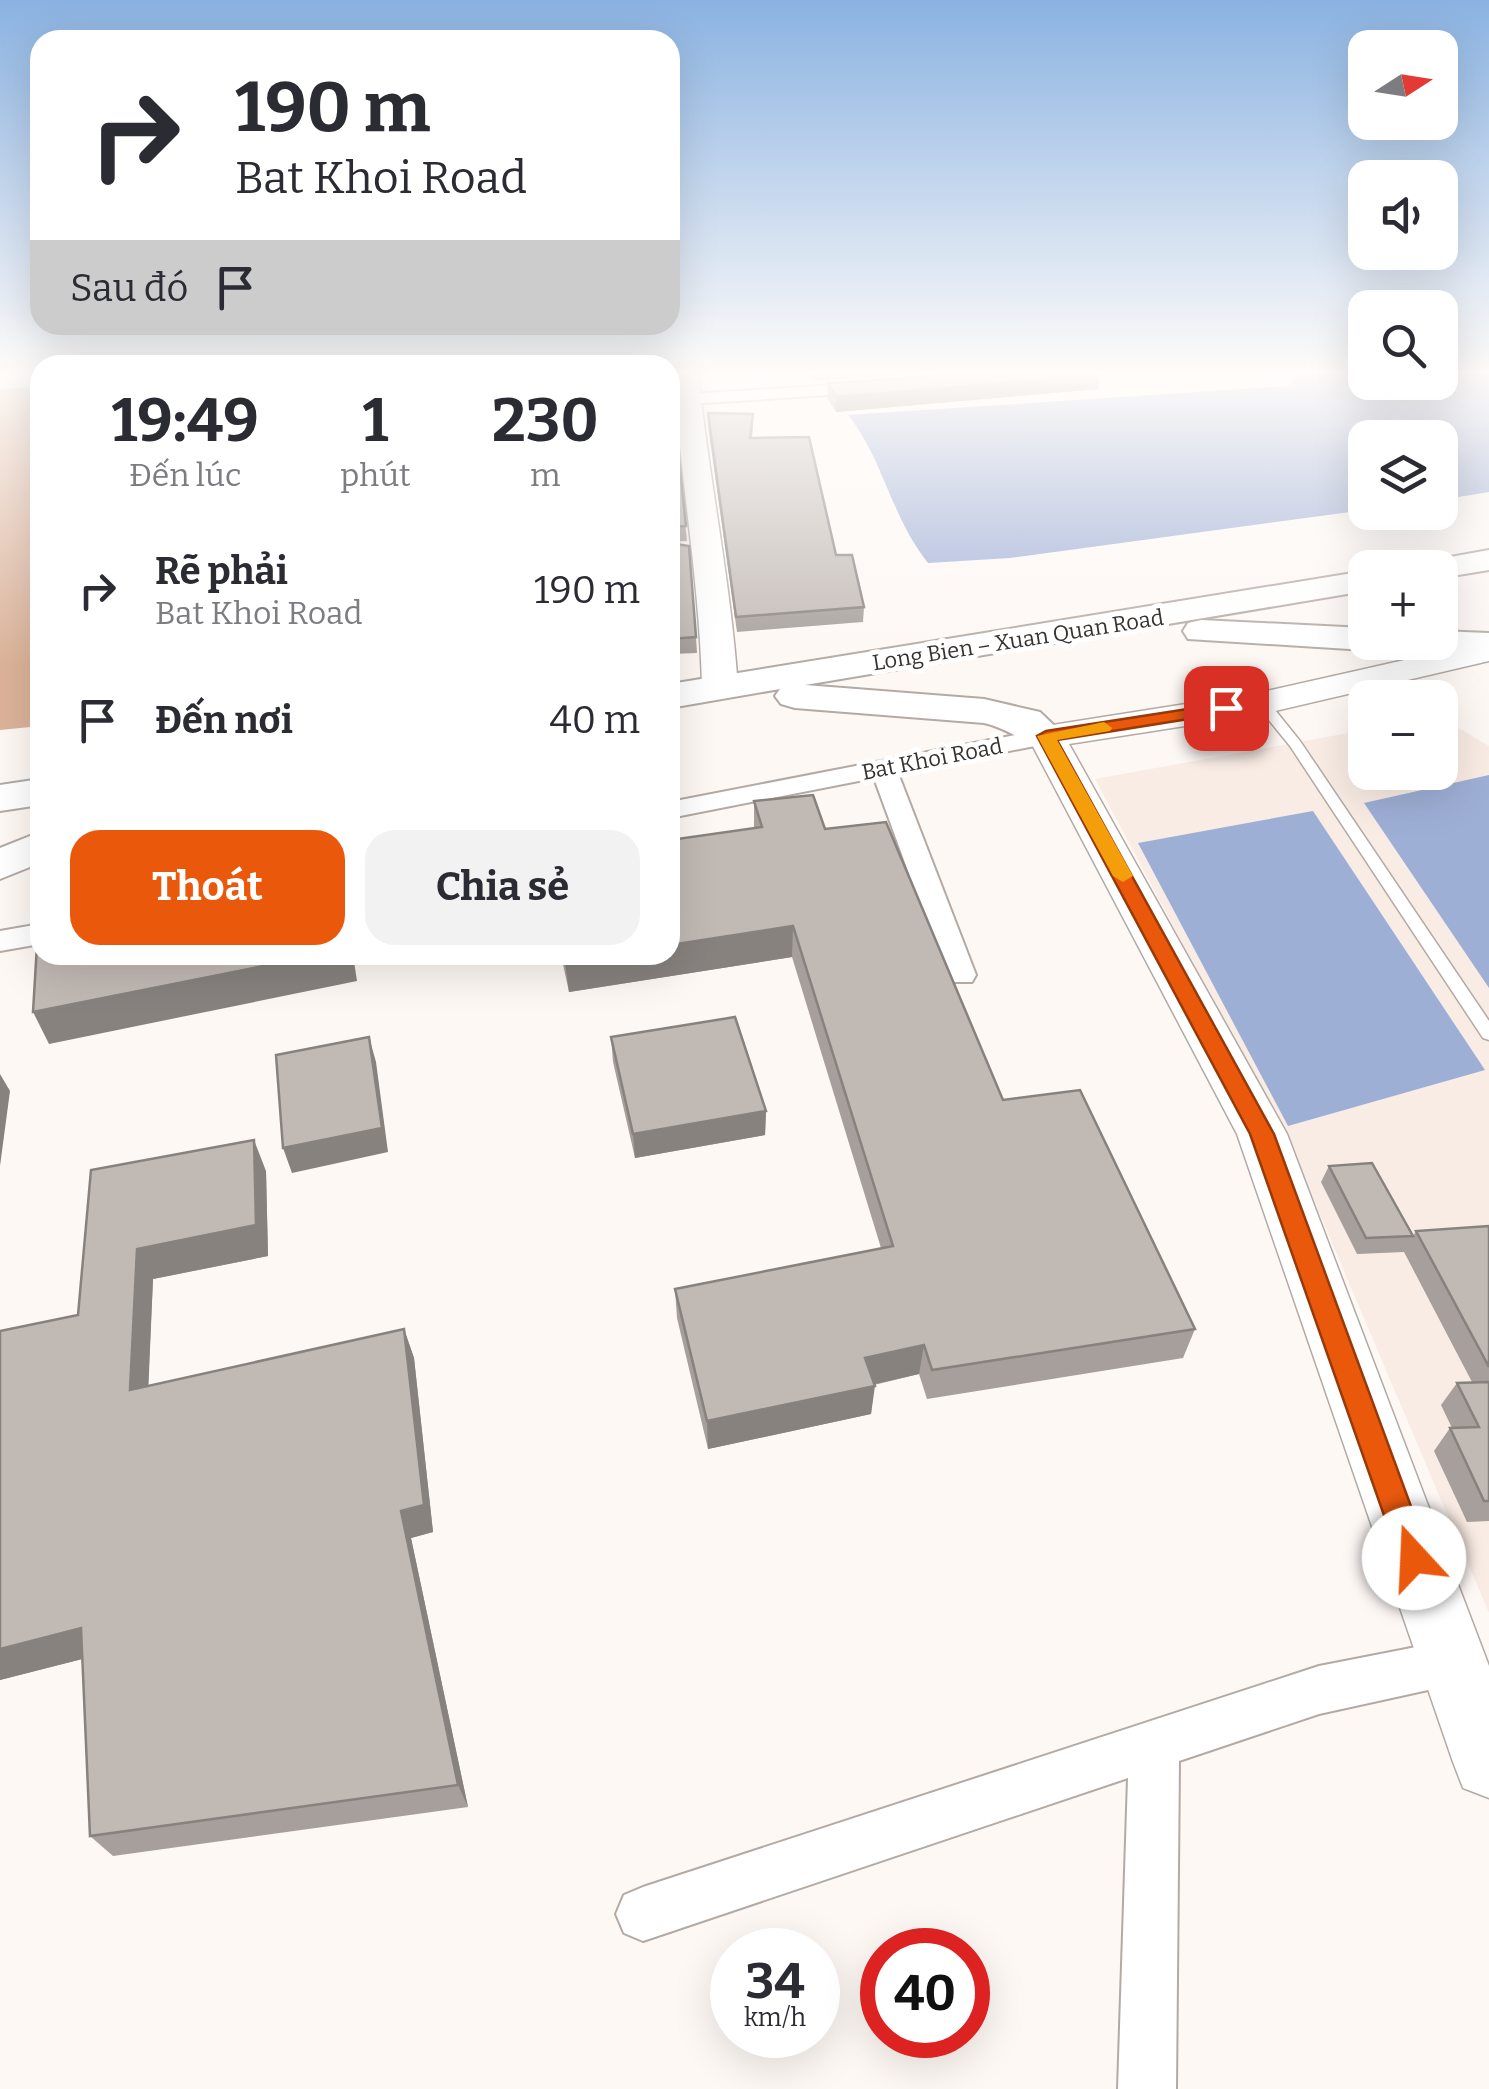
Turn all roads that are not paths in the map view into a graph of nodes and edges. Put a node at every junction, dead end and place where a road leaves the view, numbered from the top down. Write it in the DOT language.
graph roads {
  1 [pos="692,471"];
  2 [pos="1489,560"];
  3 [pos="1458,565"];
  4 [pos="1348,584"];
  5 [pos="1044,637"];
  6 [pos="1348,638"];
  7 [pos="1458,644"];
  8 [pos="1489,648"];
  9 [pos="720,688"];
  10 [pos="680,694"];
  11 [pos="1262,703"];
  12 [pos="1046,736"];
  13 [pos="883,768"];
  14 [pos="30,794"];
  15 [pos="0,798"];
  16 [pos="680,808"];
  17 [pos="30,851"];
  18 [pos="0,865"];
  19 [pos="30,936"];
  20 [pos="0,942"];
  21 [pos="960,975"];
  22 [pos="1489,1034"];
  23 [pos="1452,1664"];
  24 [pos="1154,1748"];
  25 [pos="1489,1762"];
  26 [pos="643,1914"];
  27 [pos="1148,2089"];
  1 -- 9 [label="street"];
  2 -- 3 [label="main road"];
  4 -- 5 [label="main road, Long Bien – Xuan Quan Road"];
  5 -- 6 [label="main road"];
  5 -- 9 [label="main road, Long Bien – Xuan Quan Road"];
  7 -- 8 [label="main road"];
  8 -- 11 [label="street, Bat Khoi Road"];
  9 -- 10 [label="main road, Long Bien – Xuan Quan Road"];
  9 -- 12 [label="main road"];
  11 -- 12 [label="street, Bat Khoi Road"];
  11 -- 22 [label="lane"];
  12 -- 13 [label="street, Bat Khoi Road"];
  12 -- 23 [label="street"];
  13 -- 16 [label="street, Bat Khoi Road"];
  13 -- 21 [label="street"];
  14 -- 15 [label="main road"];
  17 -- 18 [label="main road"];
  19 -- 20 [label="street"];
  23 -- 24 [label="street"];
  23 -- 25 [label="street"];
  24 -- 26 [label="street"];
  24 -- 27 [label="street"];
}
